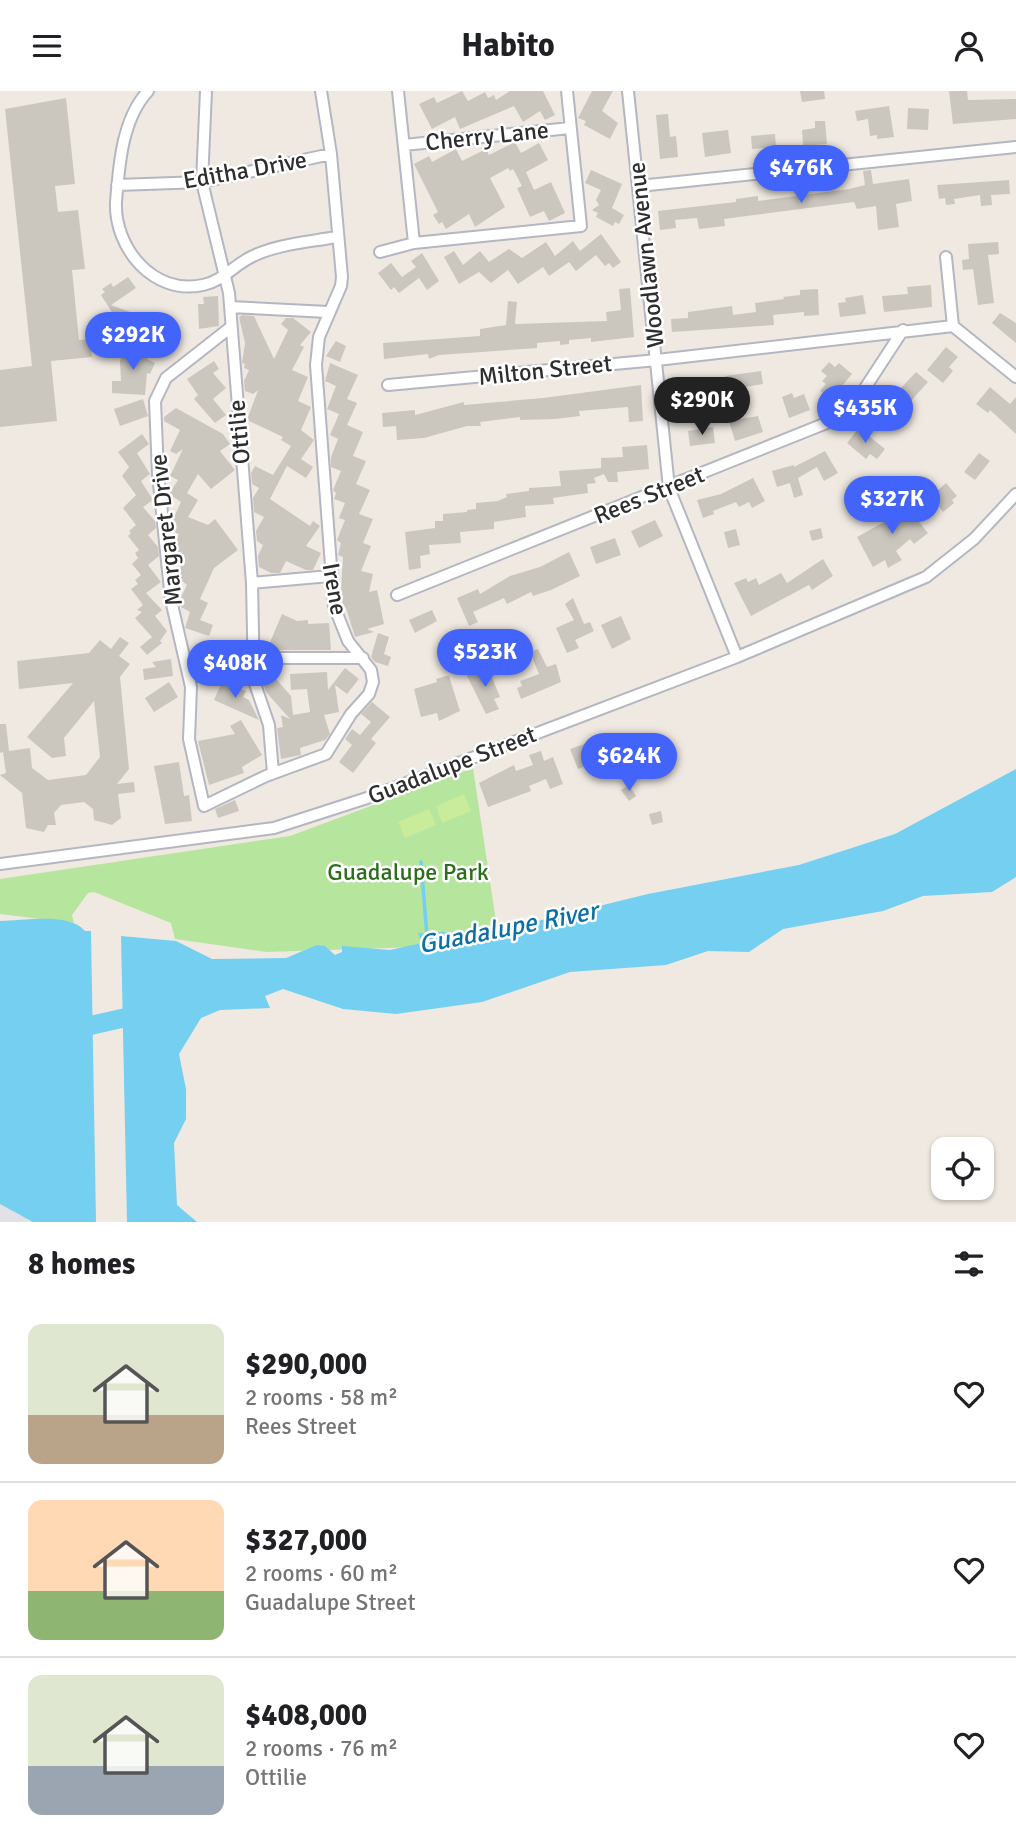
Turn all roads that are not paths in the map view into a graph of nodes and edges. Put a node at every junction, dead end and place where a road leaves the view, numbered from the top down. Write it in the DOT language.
graph roads {
  1 [pos="148,91"];
  2 [pos="206,91"];
  3 [pos="321,91"];
  4 [pos="398,91"];
  5 [pos="567,91"];
  6 [pos="628,91"];
  7 [pos="570,128"];
  8 [pos="404,145"];
  9 [pos="1016,147"];
  10 [pos="331,154"];
  11 [pos="202,182"];
  12 [pos="117,185"];
  13 [pos="639,186"];
  14 [pos="336,237"];
  15 [pos="414,243"];
  16 [pos="380,252"];
  17 [pos="946,257"];
  18 [pos="225,274"];
  19 [pos="230,307"];
  20 [pos="328,312"];
  21 [pos="953,326"];
  22 [pos="231,327"];
  23 [pos="903,330"];
  24 [pos="657,360"];
  25 [pos="1016,377"];
  26 [pos="388,385"];
  27 [pos="669,488"];
  28 [pos="1016,494"];
  29 [pos="330,576"];
  30 [pos="252,583"];
  31 [pos="397,595"];
  32 [pos="737,657"];
  33 [pos="363,658"];
  34 [pos="254,662"];
  35 [pos="188,674"];
  36 [pos="273,773"];
  37 [pos="204,806"];
  38 [pos="0,864"];
  1 -- 12 [label="street"];
  2 -- 11 [label="street, Ottilie"];
  3 -- 10 [label="street, Irene"];
  4 -- 8 [label="street"];
  5 -- 7 [label="street"];
  6 -- 13 [label="street, Woodlawn Avenue"];
  7 -- 8 [label="street, Cherry Lane"];
  7 -- 15 [label="street"];
  8 -- 15 [label="street"];
  9 -- 13 [label="street"];
  10 -- 11 [label="street, Editha Drive"];
  10 -- 14 [label="street, Irene"];
  11 -- 12 [label="street, Editha Drive"];
  11 -- 18 [label="street, Ottilie"];
  12 -- 18 [label="street"];
  13 -- 24 [label="street, Woodlawn Avenue"];
  14 -- 18 [label="street"];
  14 -- 20 [label="street, Irene"];
  15 -- 16 [label="street"];
  17 -- 21 [label="street"];
  18 -- 19 [label="street, Ottilie"];
  19 -- 20 [label="street"];
  19 -- 22 [label="street, Ottilie"];
  20 -- 29 [label="street, Irene"];
  21 -- 23 [label="street, Milton Street"];
  21 -- 25 [label="street"];
  22 -- 30 [label="street, Ottilie"];
  22 -- 35 [label="street, Margaret Drive"];
  23 -- 24 [label="street, Milton Street"];
  23 -- 27 [label="street, Rees Street"];
  24 -- 26 [label="street, Milton Street"];
  24 -- 27 [label="street, Woodlawn Avenue"];
  27 -- 31 [label="street, Rees Street"];
  27 -- 32 [label="street, Woodlawn Avenue"];
  28 -- 32 [label="street, Guadalupe Street"];
  29 -- 30 [label="street"];
  29 -- 33 [label="street, Irene"];
  30 -- 34 [label="street, Ottilie"];
  32 -- 38 [label="street, Guadalupe Street"];
  33 -- 34 [label="street"];
  33 -- 36 [label="street, Irene"];
  34 -- 35 [label="street"];
  34 -- 36 [label="street, Ottilie"];
  35 -- 37 [label="street, Margaret Drive"];
  36 -- 37 [label="street, Irene"];
}
